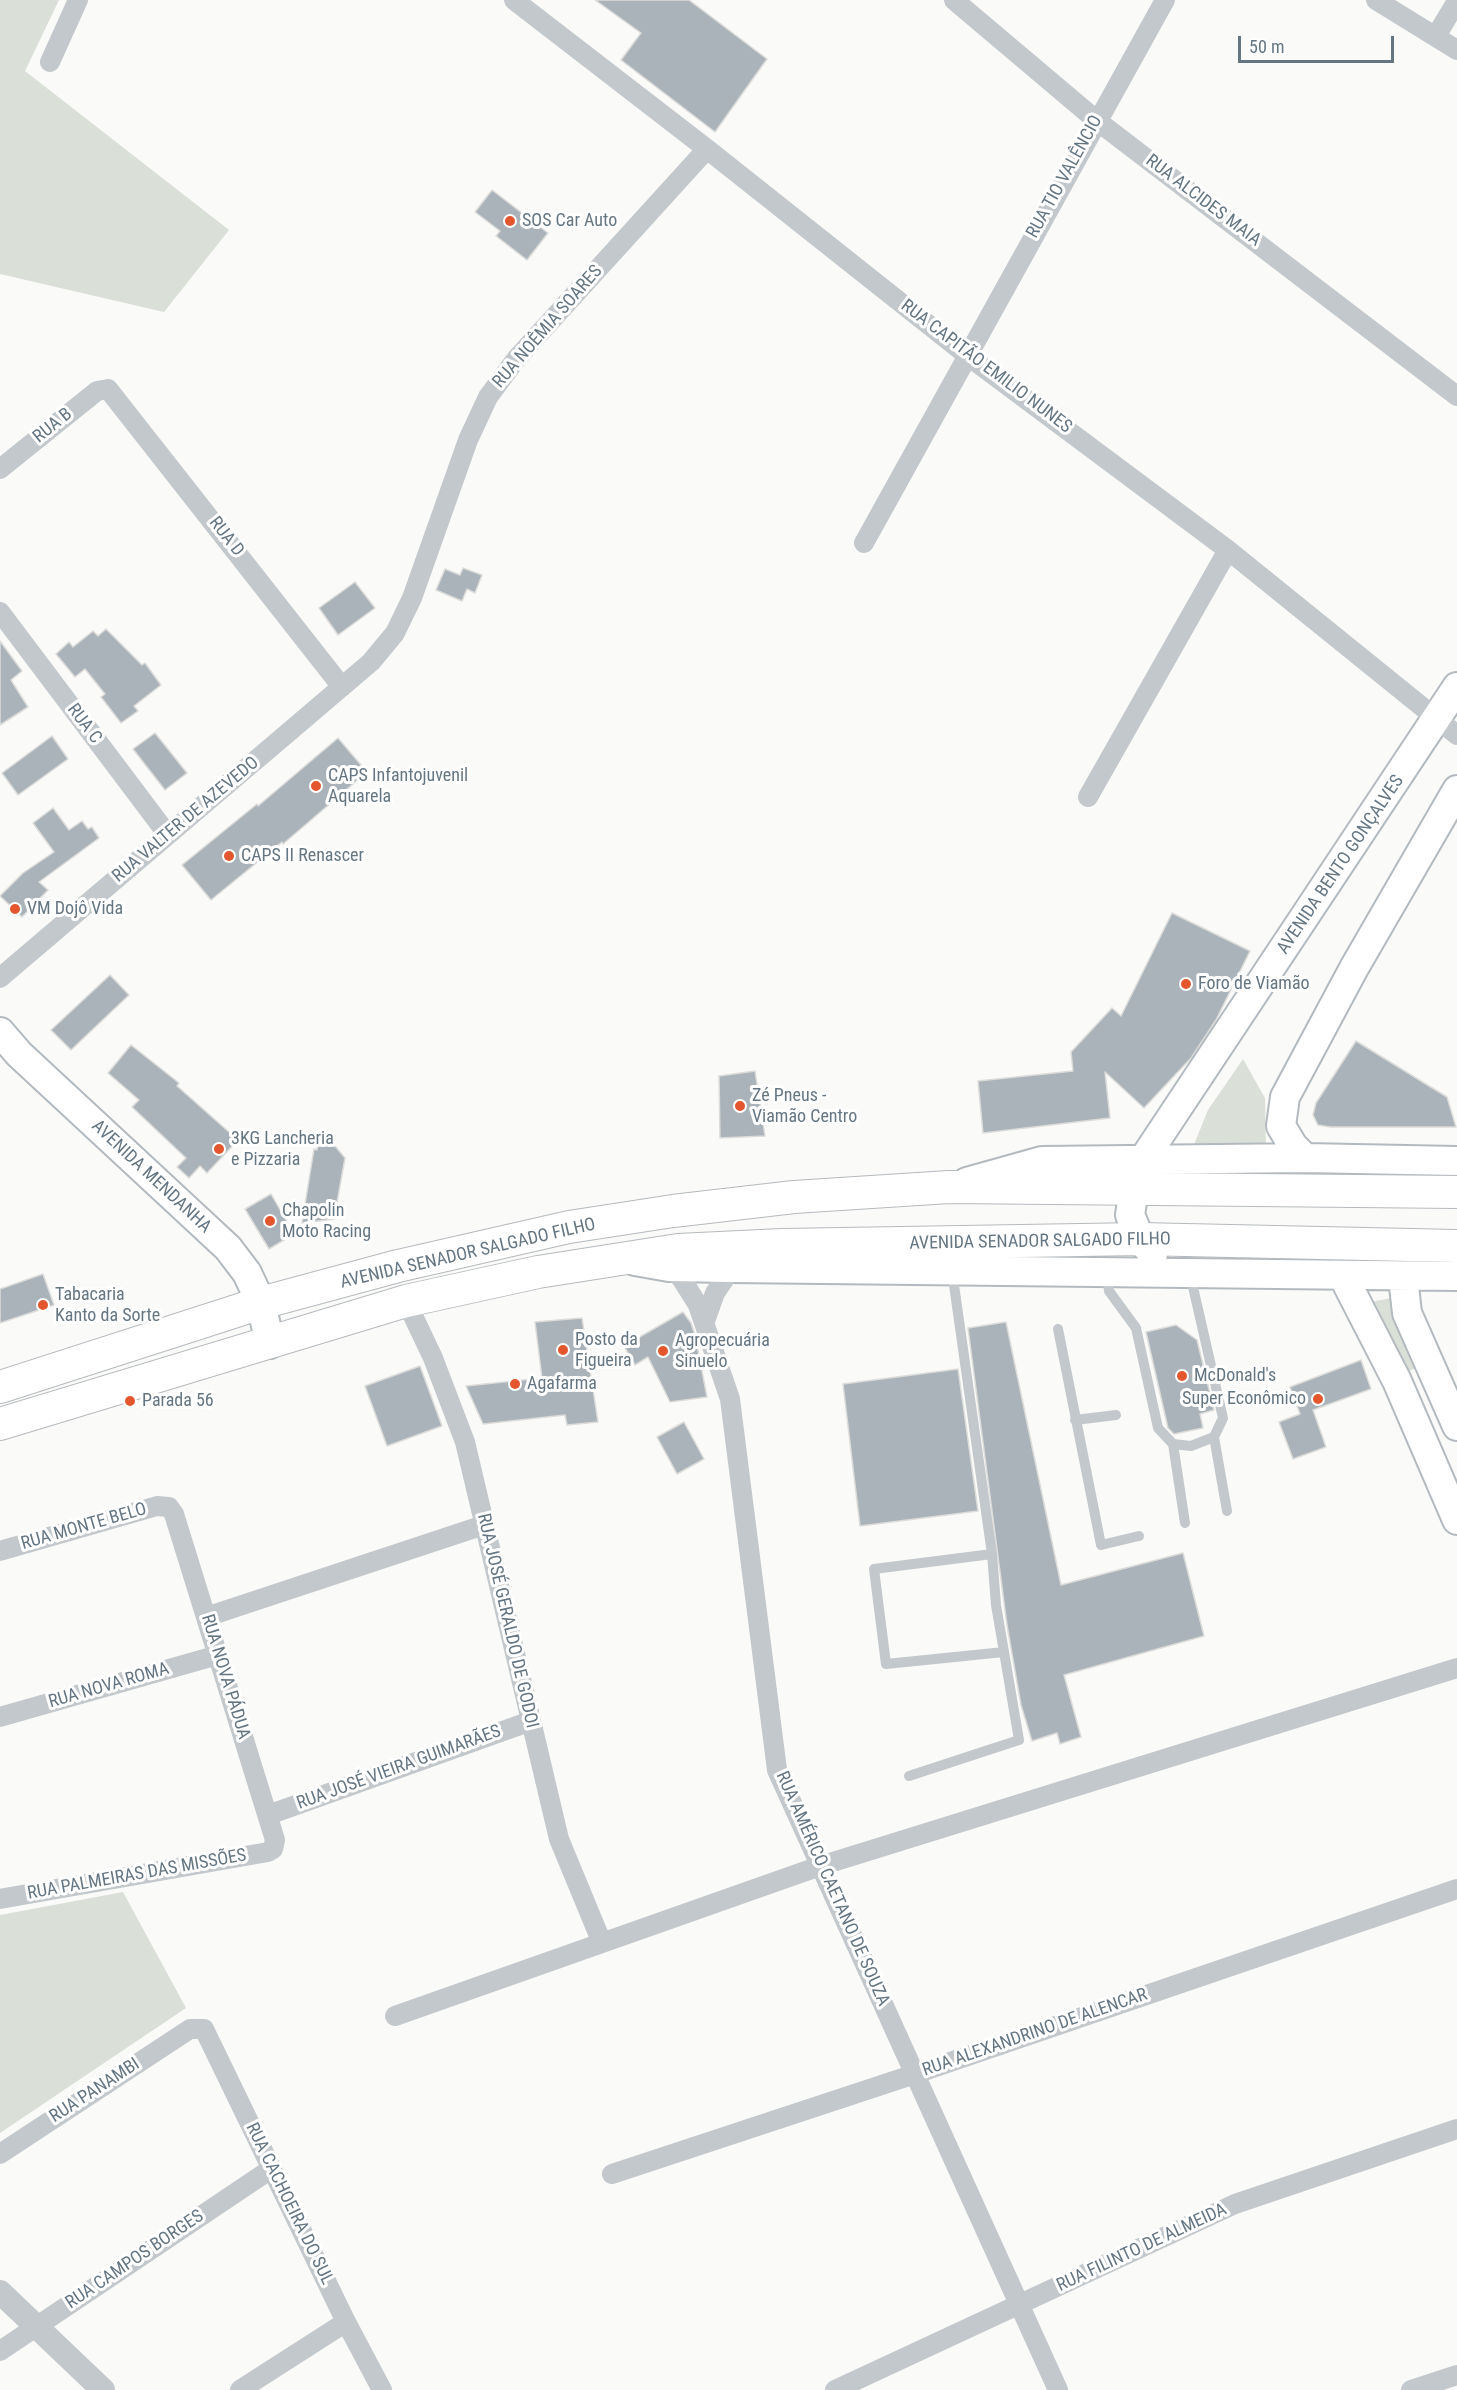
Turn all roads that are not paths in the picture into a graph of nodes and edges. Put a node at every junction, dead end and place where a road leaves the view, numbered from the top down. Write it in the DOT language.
graph roads {
  1 [pos="78,0"];
  2 [pos="514,0"];
  3 [pos="954,0"];
  4 [pos="1165,0"];
  5 [pos="1376,0"];
  6 [pos="1457,1"];
  7 [pos="1436,36"];
  8 [pos="1457,50"];
  9 [pos="50,62"];
  10 [pos="1096,120"];
  11 [pos="707,149"];
  12 [pos="968,356"];
  13 [pos="108,389"];
  14 [pos="1457,396"];
  15 [pos="0,469"];
  16 [pos="864,543"];
  17 [pos="1228,550"];
  18 [pos="0,612"];
  19 [pos="371,662"];
  20 [pos="342,687"];
  21 [pos="1457,687"];
  22 [pos="1447,727"];
  23 [pos="1457,790"];
  24 [pos="1088,797"];
  25 [pos="168,835"];
  26 [pos="0,978"];
  27 [pos="0,1032"];
  28 [pos="1168,1126"];
  29 [pos="1305,1158"];
  30 [pos="1104,1161"];
  31 [pos="1457,1161"];
  32 [pos="1139,1174"];
  33 [pos="949,1187"];
  34 [pos="1457,1192"];
  35 [pos="1140,1239"];
  36 [pos="1457,1246"];
  37 [pos="623,1259"];
  38 [pos="669,1267"];
  39 [pos="732,1268"];
  40 [pos="952,1270"];
  41 [pos="1106,1271"];
  42 [pos="1184,1273"];
  43 [pos="1343,1276"];
  44 [pos="1457,1276"];
  45 [pos="1402,1277"];
  46 [pos="406,1301"];
  47 [pos="261,1303"];
  48 [pos="705,1321"];
  49 [pos="1058,1329"];
  50 [pos="270,1344"];
  51 [pos="1429,1367"];
  52 [pos="1397,1381"];
  53 [pos="0,1387"];
  54 [pos="1116,1416"];
  55 [pos="1075,1420"];
  56 [pos="0,1424"];
  57 [pos="1457,1426"];
  58 [pos="1214,1437"];
  59 [pos="1173,1444"];
  60 [pos="169,1507"];
  61 [pos="1227,1512"];
  62 [pos="1457,1520"];
  63 [pos="1185,1523"];
  64 [pos="484,1525"];
  65 [pos="1139,1536"];
  66 [pos="0,1551"];
  67 [pos="992,1554"];
  68 [pos="206,1617"];
  69 [pos="1004,1652"];
  70 [pos="218,1655"];
  71 [pos="1457,1668"];
  72 [pos="0,1717"];
  73 [pos="531,1721"];
  74 [pos="909,1776"];
  75 [pos="268,1815"];
  76 [pos="273,1849"];
  77 [pos="820,1866"];
  78 [pos="1457,1889"];
  79 [pos="0,1899"];
  80 [pos="602,1943"];
  81 [pos="395,2016"];
  82 [pos="190,2029"];
  83 [pos="915,2074"];
  84 [pos="1457,2129"];
  85 [pos="0,2154"];
  86 [pos="271,2169"];
  87 [pos="612,2174"];
  88 [pos="0,2292"];
  89 [pos="1020,2306"];
  90 [pos="346,2322"];
  91 [pos="37,2327"];
  92 [pos="0,2351"];
  93 [pos="1457,2375"];
  94 [pos="103,2390"];
  95 [pos="240,2390"];
  96 [pos="382,2390"];
  97 [pos="835,2390"];
  98 [pos="1058,2390"];
  99 [pos="1411,2390"];
  1 -- 9 [label="street"];
  2 -- 11 [label="street, RUA CAPITÃO EMILIO NUNES"];
  3 -- 10 [label="street, RUA ALCIDES MAIA"];
  4 -- 10 [label="street, RUA TIO VALÊNCIO"];
  5 -- 7 [label="street"];
  6 -- 7 [label="street"];
  7 -- 8 [label="street"];
  10 -- 12 [label="street, RUA TIO VALÊNCIO"];
  10 -- 14 [label="street, RUA ALCIDES MAIA"];
  11 -- 12 [label="street, RUA CAPITÃO EMILIO NUNES"];
  11 -- 19 [label="street, RUA NOÊMIA SOARES"];
  12 -- 16 [label="street, RUA TIO VALÊNCIO"];
  12 -- 17 [label="street, RUA CAPITÃO EMILIO NUNES"];
  13 -- 15 [label="street, RUA B"];
  13 -- 20 [label="street, RUA D"];
  17 -- 22 [label="street, RUA CAPITÃO EMILIO NUNES"];
  17 -- 24 [label="street"];
  18 -- 25 [label="street, RUA C"];
  19 -- 20 [label="street, RUA VALTER DE AZEVEDO"];
  20 -- 25 [label="street, RUA VALTER DE AZEVEDO"];
  21 -- 22 [label="main road, AVENIDA BENTO GONÇALVES"];
  22 -- 28 [label="main road, AVENIDA BENTO GONÇALVES"];
  23 -- 29 [label="main road"];
  25 -- 26 [label="street, RUA VALTER DE AZEVEDO"];
  27 -- 47 [label="main road, AVENIDA MENDANHA"];
  28 -- 30 [label="main road"];
  28 -- 32 [label="main road, AVENIDA BENTO GONÇALVES"];
  29 -- 31 [label="main road, AVENIDA SENADOR SALGADO FILHO"];
  29 -- 32 [label="main road, AVENIDA SENADOR SALGADO FILHO"];
  30 -- 32 [label="main road, AVENIDA SENADOR SALGADO FILHO"];
  30 -- 33 [label="main road, AVENIDA SENADOR SALGADO FILHO"];
  32 -- 33 [label="main road, AVENIDA SENADOR SALGADO FILHO"];
  32 -- 34 [label="main road, AVENIDA SENADOR SALGADO FILHO"];
  32 -- 35 [label="main road"];
  33 -- 47 [label="main road, AVENIDA SENADOR SALGADO FILHO"];
  35 -- 36 [label="main road, AVENIDA SENADOR SALGADO FILHO"];
  35 -- 37 [label="main road, AVENIDA SENADOR SALGADO FILHO"];
  35 -- 42 [label="main road"];
  37 -- 38 [label="main road, AVENIDA SENADOR SALGADO FILHO"];
  37 -- 46 [label="main road, AVENIDA SENADOR SALGADO FILHO"];
  38 -- 39 [label="main road, AVENIDA SENADOR SALGADO FILHO"];
  38 -- 48 [label="street, RUA AMÉRICO CAETANO DE SOUZA"];
  39 -- 40 [label="main road, AVENIDA SENADOR SALGADO FILHO"];
  39 -- 48 [label="street"];
  40 -- 41 [label="main road, AVENIDA SENADOR SALGADO FILHO"];
  40 -- 67 [label="lane"];
  41 -- 42 [label="main road, AVENIDA SENADOR SALGADO FILHO"];
  41 -- 59 [label="lane"];
  42 -- 43 [label="main road, AVENIDA SENADOR SALGADO FILHO"];
  42 -- 58 [label="lane"];
  43 -- 45 [label="main road, AVENIDA SENADOR SALGADO FILHO"];
  43 -- 52 [label="main road"];
  44 -- 45 [label="main road, AVENIDA SENADOR SALGADO FILHO"];
  45 -- 51 [label="main road"];
  46 -- 50 [label="main road, AVENIDA SENADOR SALGADO FILHO"];
  46 -- 64 [label="street, RUA JOSÉ GERALDO DE GODOI"];
  47 -- 50 [label="main road, AVENIDA MENDANHA"];
  47 -- 53 [label="main road, AVENIDA SENADOR SALGADO FILHO"];
  48 -- 77 [label="street, RUA AMÉRICO CAETANO DE SOUZA"];
  49 -- 55 [label="lane"];
  50 -- 56 [label="main road, AVENIDA SENADOR SALGADO FILHO"];
  51 -- 52 [label="main road"];
  51 -- 57 [label="main road"];
  52 -- 62 [label="main road"];
  54 -- 55 [label="lane"];
  55 -- 65 [label="lane"];
  58 -- 59 [label="lane"];
  58 -- 61 [label="lane"];
  59 -- 63 [label="lane"];
  60 -- 66 [label="street, RUA MONTE BELO"];
  60 -- 68 [label="street, RUA NOVA PÁDUA"];
  64 -- 68 [label="street"];
  64 -- 73 [label="street, RUA JOSÉ GERALDO DE GODOI"];
  67 -- 69 [label="lane"];
  67 -- 69 [label="lane"];
  68 -- 70 [label="street, RUA NOVA PÁDUA"];
  69 -- 74 [label="lane"];
  70 -- 72 [label="street, RUA NOVA ROMA"];
  70 -- 75 [label="street, RUA NOVA PÁDUA"];
  71 -- 77 [label="street"];
  73 -- 75 [label="street, RUA JOSÉ VIEIRA GUIMARÃES"];
  73 -- 80 [label="street, RUA JOSÉ GERALDO DE GODOI"];
  75 -- 76 [label="street, RUA NOVA PÁDUA"];
  76 -- 79 [label="street, RUA PALMEIRAS DAS MISSÕES"];
  77 -- 80 [label="street"];
  77 -- 83 [label="street, RUA AMÉRICO CAETANO DE SOUZA"];
  78 -- 83 [label="street, RUA ALEXANDRINO DE ALENCAR"];
  80 -- 81 [label="street"];
  82 -- 85 [label="street, RUA PANAMBI"];
  82 -- 86 [label="street, RUA CACHOEIRA DO SUL"];
  83 -- 87 [label="street, RUA ALEXANDRINO DE ALENCAR"];
  83 -- 89 [label="street, RUA AMÉRICO CAETANO DE SOUZA"];
  84 -- 89 [label="street, RUA FILINTO DE ALMEIDA"];
  86 -- 90 [label="street, RUA CACHOEIRA DO SUL"];
  86 -- 91 [label="street, RUA CAMPOS BORGES"];
  88 -- 91 [label="street"];
  89 -- 97 [label="street, RUA FILINTO DE ALMEIDA"];
  89 -- 98 [label="street, RUA AMÉRICO CAETANO DE SOUZA"];
  90 -- 95 [label="street"];
  90 -- 96 [label="street, RUA CACHOEIRA DO SUL"];
  91 -- 92 [label="street, RUA CAMPOS BORGES"];
  91 -- 94 [label="street"];
  93 -- 99 [label="street"];
}
